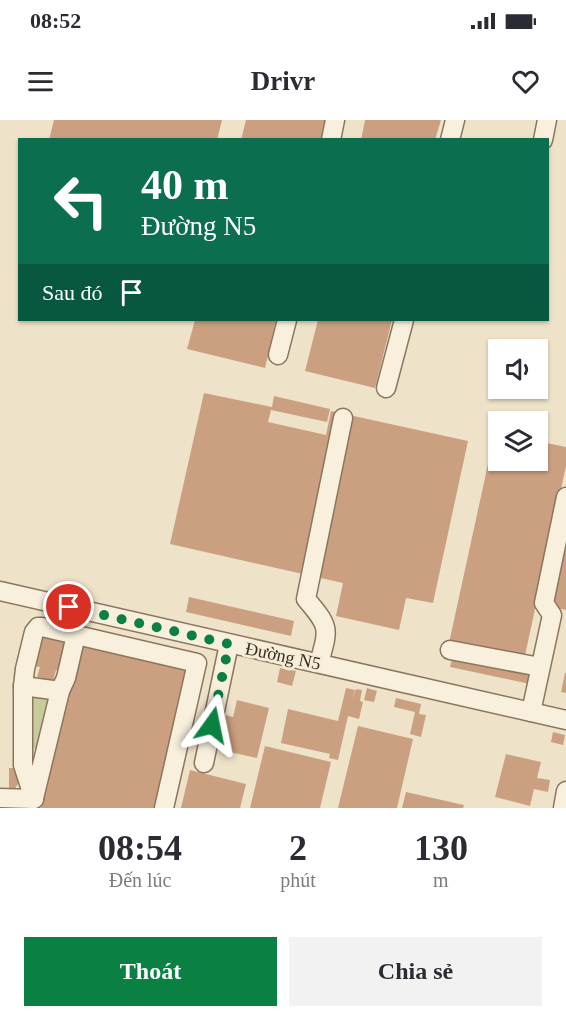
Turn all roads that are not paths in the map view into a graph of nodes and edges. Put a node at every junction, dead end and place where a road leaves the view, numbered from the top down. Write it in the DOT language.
graph roads {
  1 [pos="335,120"];
  2 [pos="455,120"];
  3 [pos="547,120"];
  4 [pos="331,138"];
  5 [pos="450,138"];
  6 [pos="543,138"];
  7 [pos="287,321"];
  8 [pos="404,321"];
  9 [pos="278,355"];
  10 [pos="386,388"];
  11 [pos="343,418"];
  12 [pos="566,497"];
  13 [pos="0,591"];
  14 [pos="559,616"];
  15 [pos="76,635"];
  16 [pos="229,644"];
  17 [pos="450,650"];
  18 [pos="319,663"];
  19 [pos="540,667"];
  20 [pos="23,686"];
  21 [pos="60,691"];
  22 [pos="531,712"];
  23 [pos="566,720"];
  24 [pos="204,763"];
  25 [pos="566,791"];
  26 [pos="0,798"];
  27 [pos="33,803"];
  28 [pos="164,808"];
  29 [pos="563,808"];
  1 -- 4 [label="street"];
  2 -- 5 [label="street"];
  3 -- 6 [label="street"];
  7 -- 9 [label="street"];
  8 -- 10 [label="street"];
  11 -- 18 [label="street"];
  12 -- 14 [label="street"];
  13 -- 16 [label="street, Đường N5"];
  14 -- 19 [label="street"];
  15 -- 20 [label="street"];
  15 -- 21 [label="street"];
  15 -- 28 [label="street"];
  16 -- 18 [label="street, Đường N5"];
  16 -- 24 [label="street"];
  17 -- 19 [label="street"];
  18 -- 22 [label="street, Đường N5"];
  19 -- 22 [label="street"];
  20 -- 21 [label="street"];
  20 -- 27 [label="street"];
  21 -- 27 [label="street"];
  22 -- 23 [label="street, Đường N5"];
  25 -- 29 [label="street"];
  26 -- 27 [label="street"];
}
